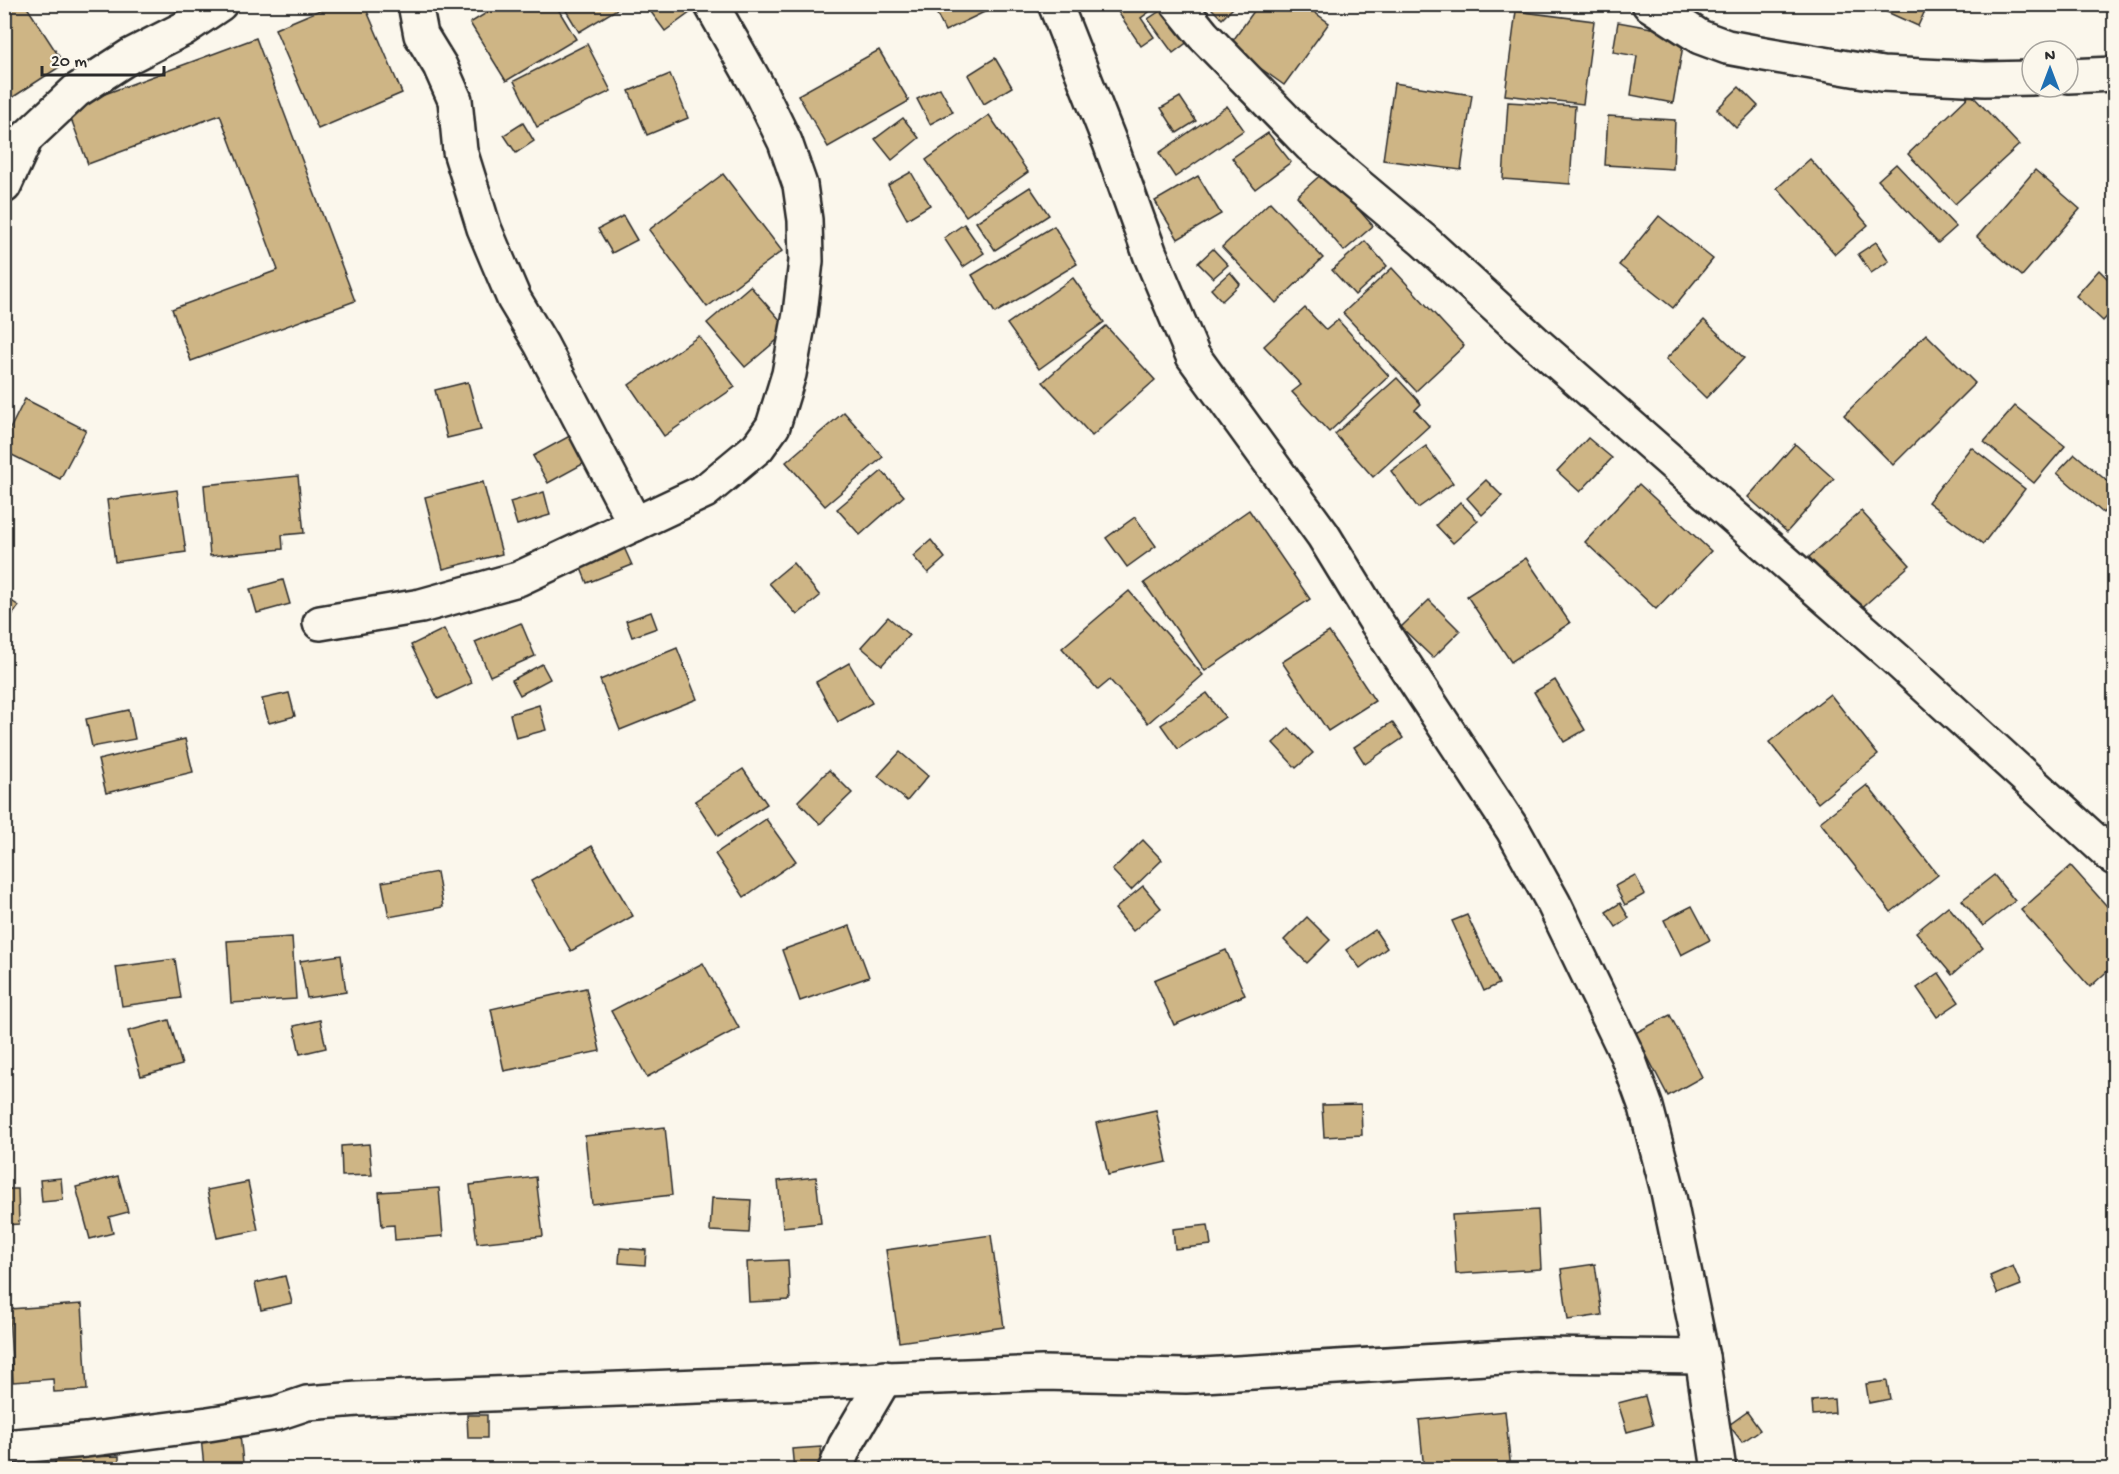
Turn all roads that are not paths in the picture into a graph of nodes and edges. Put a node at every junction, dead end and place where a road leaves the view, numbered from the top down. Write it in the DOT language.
graph roads {
  1 [pos="220,4"];
  2 [pos="415,4"];
  3 [pos="711,4"];
  4 [pos="1055,4"];
  5 [pos="1178,4"];
  6 [pos="1649,4"];
  7 [pos="2115,74"];
  8 [pos="2080,75"];
  9 [pos="2020,78"];
  10 [pos="4,186"];
  11 [pos="635,524"];
  12 [pos="320,622"];
  13 [pos="2115,858"];
  14 [pos="1702,1357"];
  15 [pos="885,1378"];
  16 [pos="4,1447"];
  17 [pos="835,1470"];
  18 [pos="1719,1470"];
  1 -- 10 [label="street"];
  2 -- 11 [label="street"];
  3 -- 11 [label="street"];
  4 -- 14 [label="street"];
  5 -- 13 [label="street"];
  6 -- 9 [label="street"];
  7 -- 8 [label="street"];
  11 -- 12 [label="street"];
  14 -- 15 [label="street"];
  14 -- 18 [label="street"];
  15 -- 16 [label="street"];
  15 -- 17 [label="street"];
}
